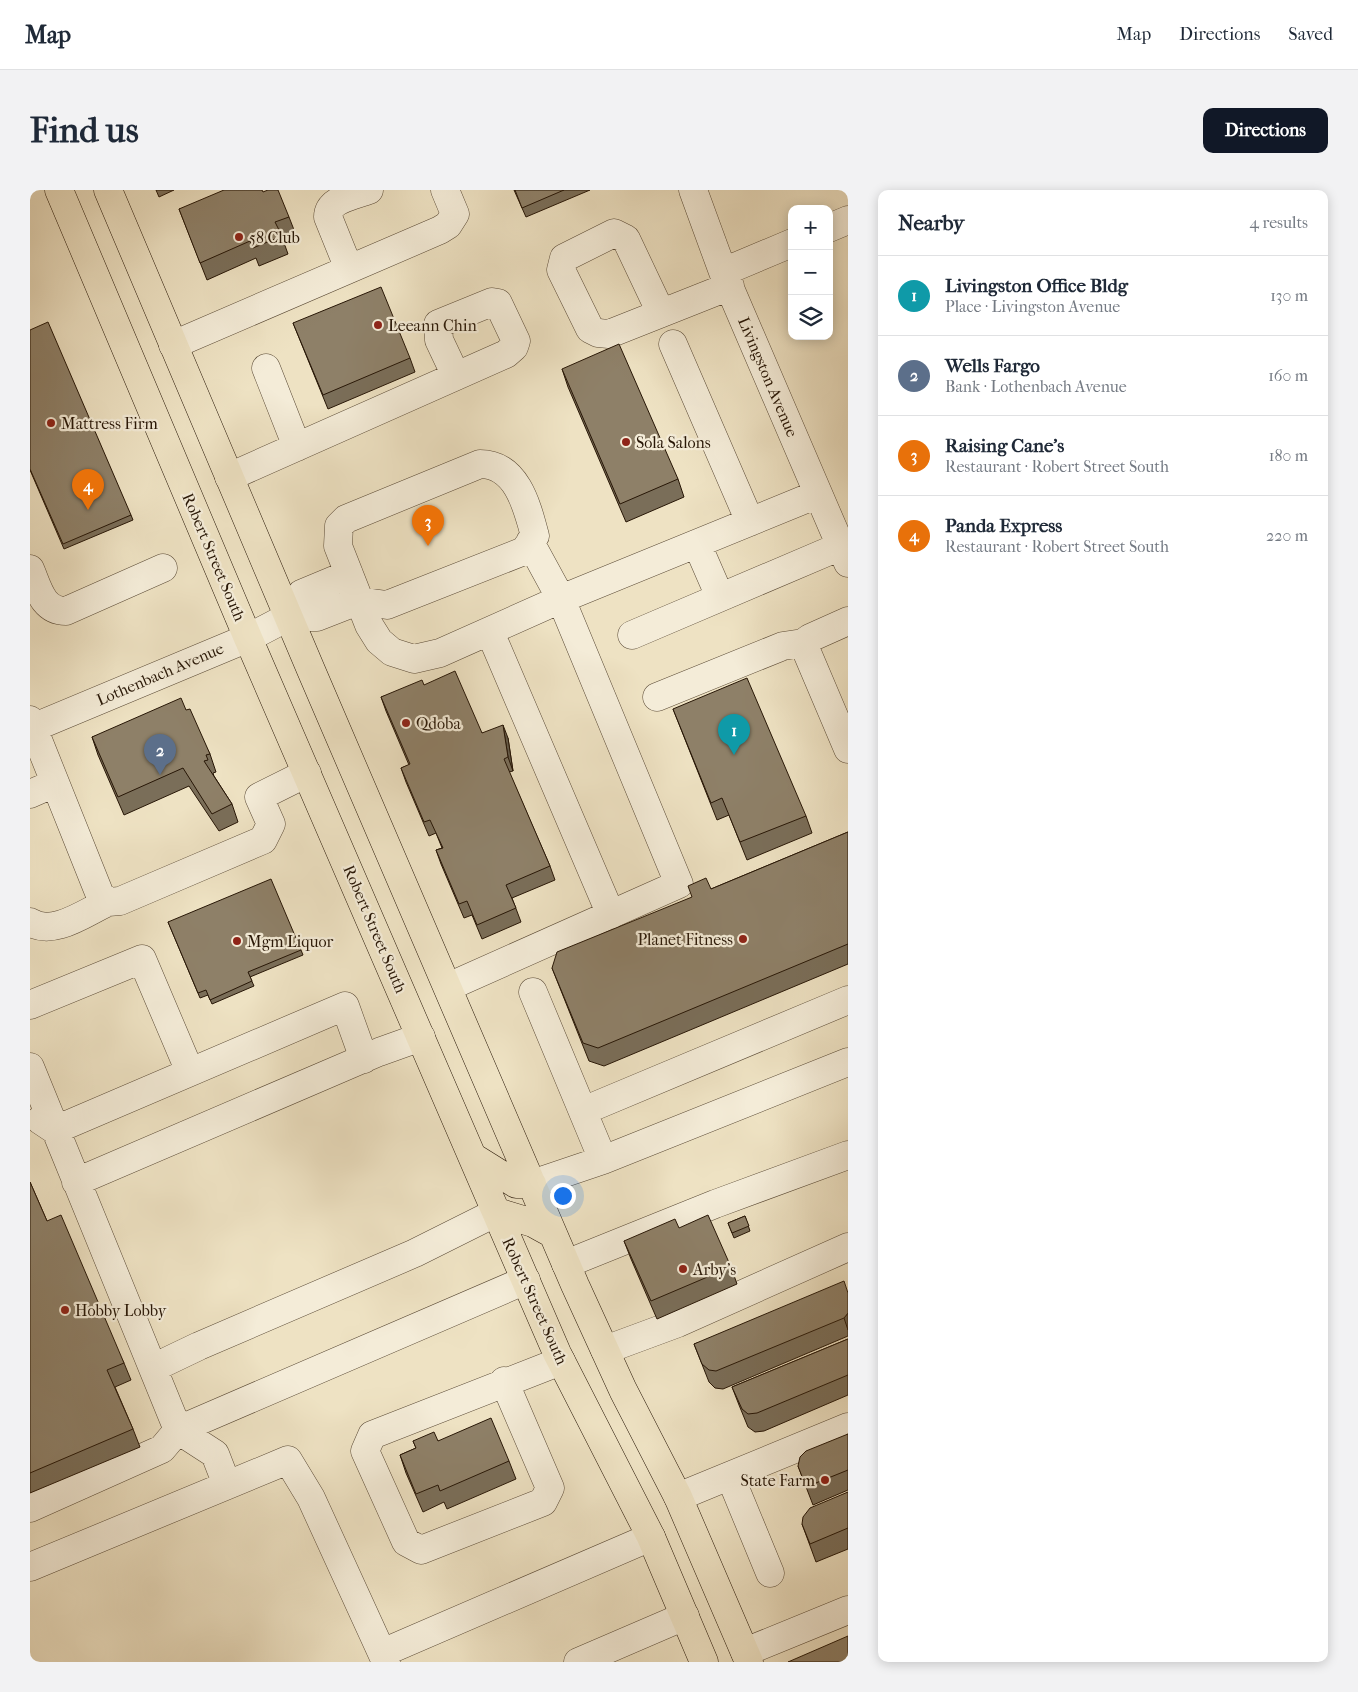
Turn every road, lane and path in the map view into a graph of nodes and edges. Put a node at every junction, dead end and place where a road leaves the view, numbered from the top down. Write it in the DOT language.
graph roads {
  1 [pos="59,190"];
  2 [pos="108,190"];
  3 [pos="369,190"];
  4 [pos="445,190"];
  5 [pos="693,190"];
  6 [pos="848,220"];
  7 [pos="833,226"];
  8 [pos="788,245"];
  9 [pos="349,269"];
  10 [pos="726,279"];
  11 [pos="661,313"];
  12 [pos="673,344"];
  13 [pos="173,345"];
  14 [pos="266,368"];
  15 [pos="456,376"];
  16 [pos="297,447"];
  17 [pos="230,477"];
  18 [pos="818,494"];
  19 [pos="750,522"];
  20 [pos="530,542"];
  21 [pos="697,544"];
  22 [pos="844,554"];
  23 [pos="163,568"];
  24 [pos="30,569"];
  25 [pos="348,574"];
  26 [pos="720,597"];
  27 [pos="561,599"];
  28 [pos="358,601"];
  29 [pos="288,617"];
  30 [pos="848,621"];
  31 [pos="490,632"];
  32 [pos="632,635"];
  33 [pos="248,638"];
  34 [pos="804,643"];
  35 [pos="657,697"];
  36 [pos="31,725"];
  37 [pos="848,749"];
  38 [pos="307,773"];
  39 [pos="55,783"];
  40 [pos="30,794"];
  41 [pos="108,902"];
  42 [pos="611,915"];
  43 [pos="30,922"];
  44 [pos="448,987"];
  45 [pos="533,992"];
  46 [pos="848,1000"];
  47 [pos="30,1005"];
  48 [pos="421,1037"];
  49 [pos="364,1059"];
  50 [pos="848,1062"];
  51 [pos="30,1067"];
  52 [pos="190,1072"];
  53 [pos="582,1110"];
  54 [pos="30,1114"];
  55 [pos="55,1130"];
  56 [pos="848,1155"];
  57 [pos="473,1157"];
  58 [pos="603,1160"];
  59 [pos="76,1182"];
  60 [pos="532,1184"];
  61 [pos="496,1212"];
  62 [pos="553,1234"];
  63 [pos="848,1247"];
  64 [pos="566,1264"];
  65 [pos="526,1280"];
  66 [pos="605,1350"];
  67 [pos="561,1361"];
  68 [pos="153,1368"];
  69 [pos="504,1381"];
  70 [pos="848,1427"];
  71 [pos="178,1430"];
  72 [pos="730,1476"];
  73 [pos="227,1485"];
  74 [pos="678,1497"];
  75 [pos="30,1508"];
  76 [pos="651,1538"];
  77 [pos="30,1568"];
  78 [pos="770,1573"];
  79 [pos="848,1610"];
  80 [pos="685,1616"];
  81 [pos="612,1655"];
  82 [pos="384,1657"];
  83 [pos="747,1657"];
  84 [pos="578,1662"];
  85 [pos="704,1662"];
  1 -- 33 [label="main road, Robert Street South"];
  2 -- 13 [label="main road"];
  3 -- 9 [label="street"];
  4 -- 9 [label="street"];
  5 -- 10 [label="street, Livingston Avenue"];
  6 -- 7 [label="street"];
  8 -- 10 [label="street"];
  9 -- 13 [label="street"];
  10 -- 11 [label="street"];
  10 -- 18 [label="street, Livingston Avenue"];
  12 -- 19 [label="street"];
  13 -- 17 [label="main road"];
  14 -- 16 [label="street"];
  15 -- 16 [label="street"];
  16 -- 17 [label="street"];
  17 -- 29 [label="main road"];
  18 -- 19 [label="street"];
  18 -- 22 [label="street, Livingston Avenue"];
  19 -- 21 [label="street"];
  20 -- 25 [label="street"];
  20 -- 27 [label="street"];
  20 -- 28 [label="street"];
  21 -- 26 [label="street"];
  21 -- 27 [label="street"];
  22 -- 26 [label="street"];
  23 -- 24 [label="street"];
  25 -- 28 [label="street"];
  25 -- 29 [label="street"];
  26 -- 32 [label="street"];
  27 -- 31 [label="street"];
  27 -- 42 [label="street"];
  28 -- 29 [label="street"];
  28 -- 31 [label="street"];
  29 -- 33 [label="street, Lothenbach Avenue"];
  29 -- 44 [label="main road"];
  30 -- 34 [label="street"];
  31 -- 42 [label="street"];
  33 -- 36 [label="street, Lothenbach Avenue"];
  33 -- 38 [label="main road, Robert Street South"];
  34 -- 35 [label="street"];
  34 -- 37 [label="street"];
  36 -- 39 [label="street"];
  38 -- 41 [label="street"];
  38 -- 48 [label="main road, Robert Street South"];
  39 -- 40 [label="street"];
  39 -- 41 [label="street"];
  41 -- 43 [label="street"];
  42 -- 44 [label="street"];
  44 -- 60 [label="main road"];
  45 -- 53 [label="street"];
  46 -- 53 [label="street"];
  47 -- 52 [label="street"];
  48 -- 49 [label="street"];
  48 -- 57 [label="main road, Robert Street South"];
  49 -- 52 [label="street"];
  49 -- 59 [label="street"];
  50 -- 58 [label="street"];
  51 -- 55 [label="street"];
  52 -- 55 [label="street"];
  53 -- 58 [label="street"];
  54 -- 55 [label="street"];
  55 -- 59 [label="street"];
  56 -- 64 [label="street"];
  57 -- 60 [label="main road"];
  57 -- 61 [label="main road, Robert Street South"];
  58 -- 60 [label="street"];
  59 -- 68 [label="street"];
  60 -- 62 [label="main road"];
  61 -- 62 [label="main road"];
  61 -- 65 [label="main road, Robert Street South"];
  61 -- 68 [label="street"];
  62 -- 64 [label="main road"];
  63 -- 66 [label="street"];
  64 -- 66 [label="main road"];
  65 -- 67 [label="main road, Robert Street South"];
  65 -- 71 [label="street"];
  66 -- 74 [label="main road"];
  67 -- 69 [label="street"];
  67 -- 76 [label="main road, Robert Street South"];
  68 -- 71 [label="street"];
  69 -- 69 [label="street"];
  70 -- 72 [label="street"];
  71 -- 73 [label="street"];
  71 -- 75 [label="street"];
  72 -- 74 [label="street"];
  72 -- 78 [label="street"];
  73 -- 77 [label="street"];
  73 -- 82 [label="street"];
  74 -- 83 [label="main road"];
  76 -- 80 [label="main road, Robert Street South"];
  76 -- 82 [label="street"];
  79 -- 83 [label="street"];
  80 -- 81 [label="street"];
  80 -- 85 [label="main road, Robert Street South"];
  81 -- 84 [label="street"];
}
